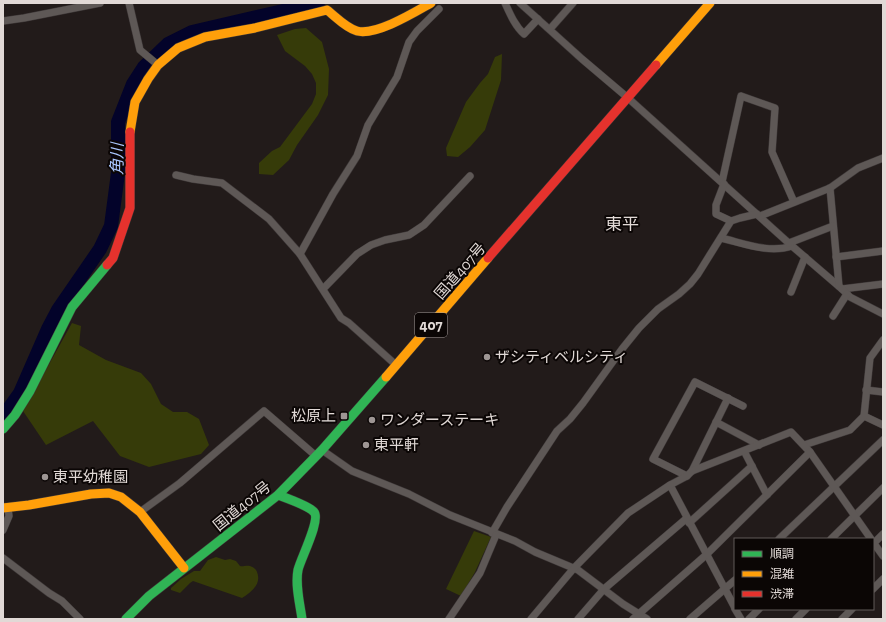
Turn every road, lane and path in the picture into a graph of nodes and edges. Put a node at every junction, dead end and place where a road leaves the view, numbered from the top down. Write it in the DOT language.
graph roads {
  1 [pos="100,3"];
  2 [pos="129,3"];
  3 [pos="505,3"];
  4 [pos="520,3"];
  5 [pos="710,3"];
  6 [pos="570,4"];
  7 [pos="435,6"];
  8 [pos="538,19"];
  9 [pos="3,20"];
  10 [pos="550,29"];
  11 [pos="158,65"];
  12 [pos="628,98"];
  13 [pos="883,158"];
  14 [pos="176,175"];
  15 [pos="470,176"];
  16 [pos="723,183"];
  17 [pos="830,188"];
  18 [pos="794,202"];
  19 [pos="758,215"];
  20 [pos="731,221"];
  21 [pos="833,226"];
  22 [pos="721,238"];
  23 [pos="790,244"];
  24 [pos="883,251"];
  25 [pos="300,254"];
  26 [pos="836,256"];
  27 [pos="804,257"];
  28 [pos="883,284"];
  29 [pos="323,289"];
  30 [pos="843,290"];
  31 [pos="791,292"];
  32 [pos="883,314"];
  33 [pos="833,316"];
  34 [pos="883,340"];
  35 [pos="396,365"];
  36 [pos="866,390"];
  37 [pos="883,392"];
  38 [pos="728,398"];
  39 [pos="743,406"];
  40 [pos="864,416"];
  41 [pos="716,422"];
  42 [pos="883,424"];
  43 [pos="3,429"];
  44 [pos="883,440"];
  45 [pos="804,444"];
  46 [pos="759,445"];
  47 [pos="744,451"];
  48 [pos="810,452"];
  49 [pos="319,453"];
  50 [pos="752,466"];
  51 [pos="690,473"];
  52 [pos="670,485"];
  53 [pos="834,487"];
  54 [pos="883,488"];
  55 [pos="278,495"];
  56 [pos="767,495"];
  57 [pos="6,508"];
  58 [pos="140,512"];
  59 [pos="854,516"];
  60 [pos="688,520"];
  61 [pos="3,530"];
  62 [pos="494,534"];
  63 [pos="883,534"];
  64 [pos="780,538"];
  65 [pos="831,538"];
  66 [pos="870,538"];
  67 [pos="874,541"];
  68 [pos="874,543"];
  69 [pos="706,555"];
  70 [pos="883,556"];
  71 [pos="3,558"];
  72 [pos="184,568"];
  73 [pos="574,568"];
  74 [pos="883,579"];
  75 [pos="734,581"];
  76 [pos="874,588"];
  77 [pos="604,589"];
  78 [pos="725,590"];
  79 [pos="734,607"];
  80 [pos="736,610"];
  81 [pos="758,610"];
  82 [pos="805,610"];
  83 [pos="851,610"];
  84 [pos="635,617"];
  85 [pos="80,619"];
  86 [pos="126,619"];
  87 [pos="302,619"];
  88 [pos="449,619"];
  89 [pos="532,619"];
  90 [pos="578,619"];
  91 [pos="647,619"];
  92 [pos="690,619"];
  93 [pos="741,619"];
  94 [pos="749,619"];
  95 [pos="796,619"];
  96 [pos="842,619"];
  1 -- 9 [label="street"];
  2 -- 11 [label="street"];
  3 -- 8 [label="street"];
  4 -- 8 [label="street"];
  5 -- 12 [label="main road, 国道407号 / 407"];
  6 -- 10 [label="street"];
  7 -- 11 [label="main road"];
  7 -- 25 [label="street"];
  8 -- 10 [label="street"];
  10 -- 12 [label="street"];
  11 -- 43 [label="main road"];
  12 -- 16 [label="street"];
  12 -- 35 [label="main road, 国道407号 / 407"];
  13 -- 17 [label="street"];
  14 -- 25 [label="street"];
  15 -- 29 [label="street"];
  16 -- 18 [label="street"];
  16 -- 19 [label="street"];
  16 -- 20 [label="street"];
  17 -- 18 [label="street"];
  17 -- 21 [label="street"];
  18 -- 19 [label="street"];
  19 -- 20 [label="street"];
  19 -- 23 [label="street"];
  20 -- 22 [label="street"];
  21 -- 23 [label="street"];
  21 -- 26 [label="street"];
  22 -- 23 [label="street"];
  22 -- 62 [label="street"];
  23 -- 27 [label="street"];
  24 -- 26 [label="street"];
  25 -- 29 [label="street"];
  26 -- 30 [label="street"];
  27 -- 30 [label="street"];
  27 -- 31 [label="street"];
  28 -- 30 [label="street"];
  29 -- 35 [label="street"];
  30 -- 32 [label="street"];
  30 -- 33 [label="street"];
  34 -- 36 [label="street"];
  35 -- 49 [label="main road, 国道407号 / 407"];
  36 -- 37 [label="street"];
  36 -- 40 [label="street"];
  38 -- 39 [label="street"];
  38 -- 41 [label="street"];
  38 -- 51 [label="street"];
  40 -- 42 [label="street"];
  40 -- 45 [label="street"];
  41 -- 46 [label="street"];
  41 -- 51 [label="street"];
  44 -- 53 [label="street"];
  45 -- 46 [label="street"];
  45 -- 48 [label="street"];
  46 -- 47 [label="street"];
  47 -- 50 [label="street"];
  47 -- 51 [label="street"];
  48 -- 53 [label="street"];
  48 -- 56 [label="street"];
  49 -- 55 [label="main road, 国道407号 / 407"];
  49 -- 58 [label="street"];
  49 -- 62 [label="street"];
  50 -- 56 [label="street"];
  50 -- 60 [label="street"];
  51 -- 52 [label="street"];
  52 -- 60 [label="street"];
  52 -- 73 [label="street"];
  53 -- 59 [label="street"];
  53 -- 64 [label="street"];
  54 -- 59 [label="street"];
  55 -- 72 [label="main road, 国道407号 / 407"];
  55 -- 87 [label="main road"];
  56 -- 69 [label="street"];
  57 -- 58 [label="main road"];
  57 -- 61 [label="street"];
  58 -- 72 [label="main road"];
  59 -- 65 [label="street"];
  59 -- 66 [label="street"];
  60 -- 69 [label="street"];
  60 -- 77 [label="street"];
  62 -- 73 [label="street"];
  62 -- 88 [label="street"];
  63 -- 67 [label="street"];
  68 -- 70 [label="street"];
  69 -- 78 [label="street"];
  69 -- 84 [label="street"];
  71 -- 85 [label="street"];
  72 -- 86 [label="main road, 国道407号 / 407"];
  73 -- 77 [label="street"];
  73 -- 89 [label="street"];
  74 -- 76 [label="street"];
  75 -- 78 [label="street"];
  77 -- 84 [label="street"];
  77 -- 90 [label="street"];
  78 -- 79 [label="street"];
  78 -- 92 [label="street"];
  80 -- 93 [label="street"];
  81 -- 94 [label="street"];
  82 -- 95 [label="street"];
  83 -- 96 [label="street"];
  84 -- 91 [label="street"];
}
